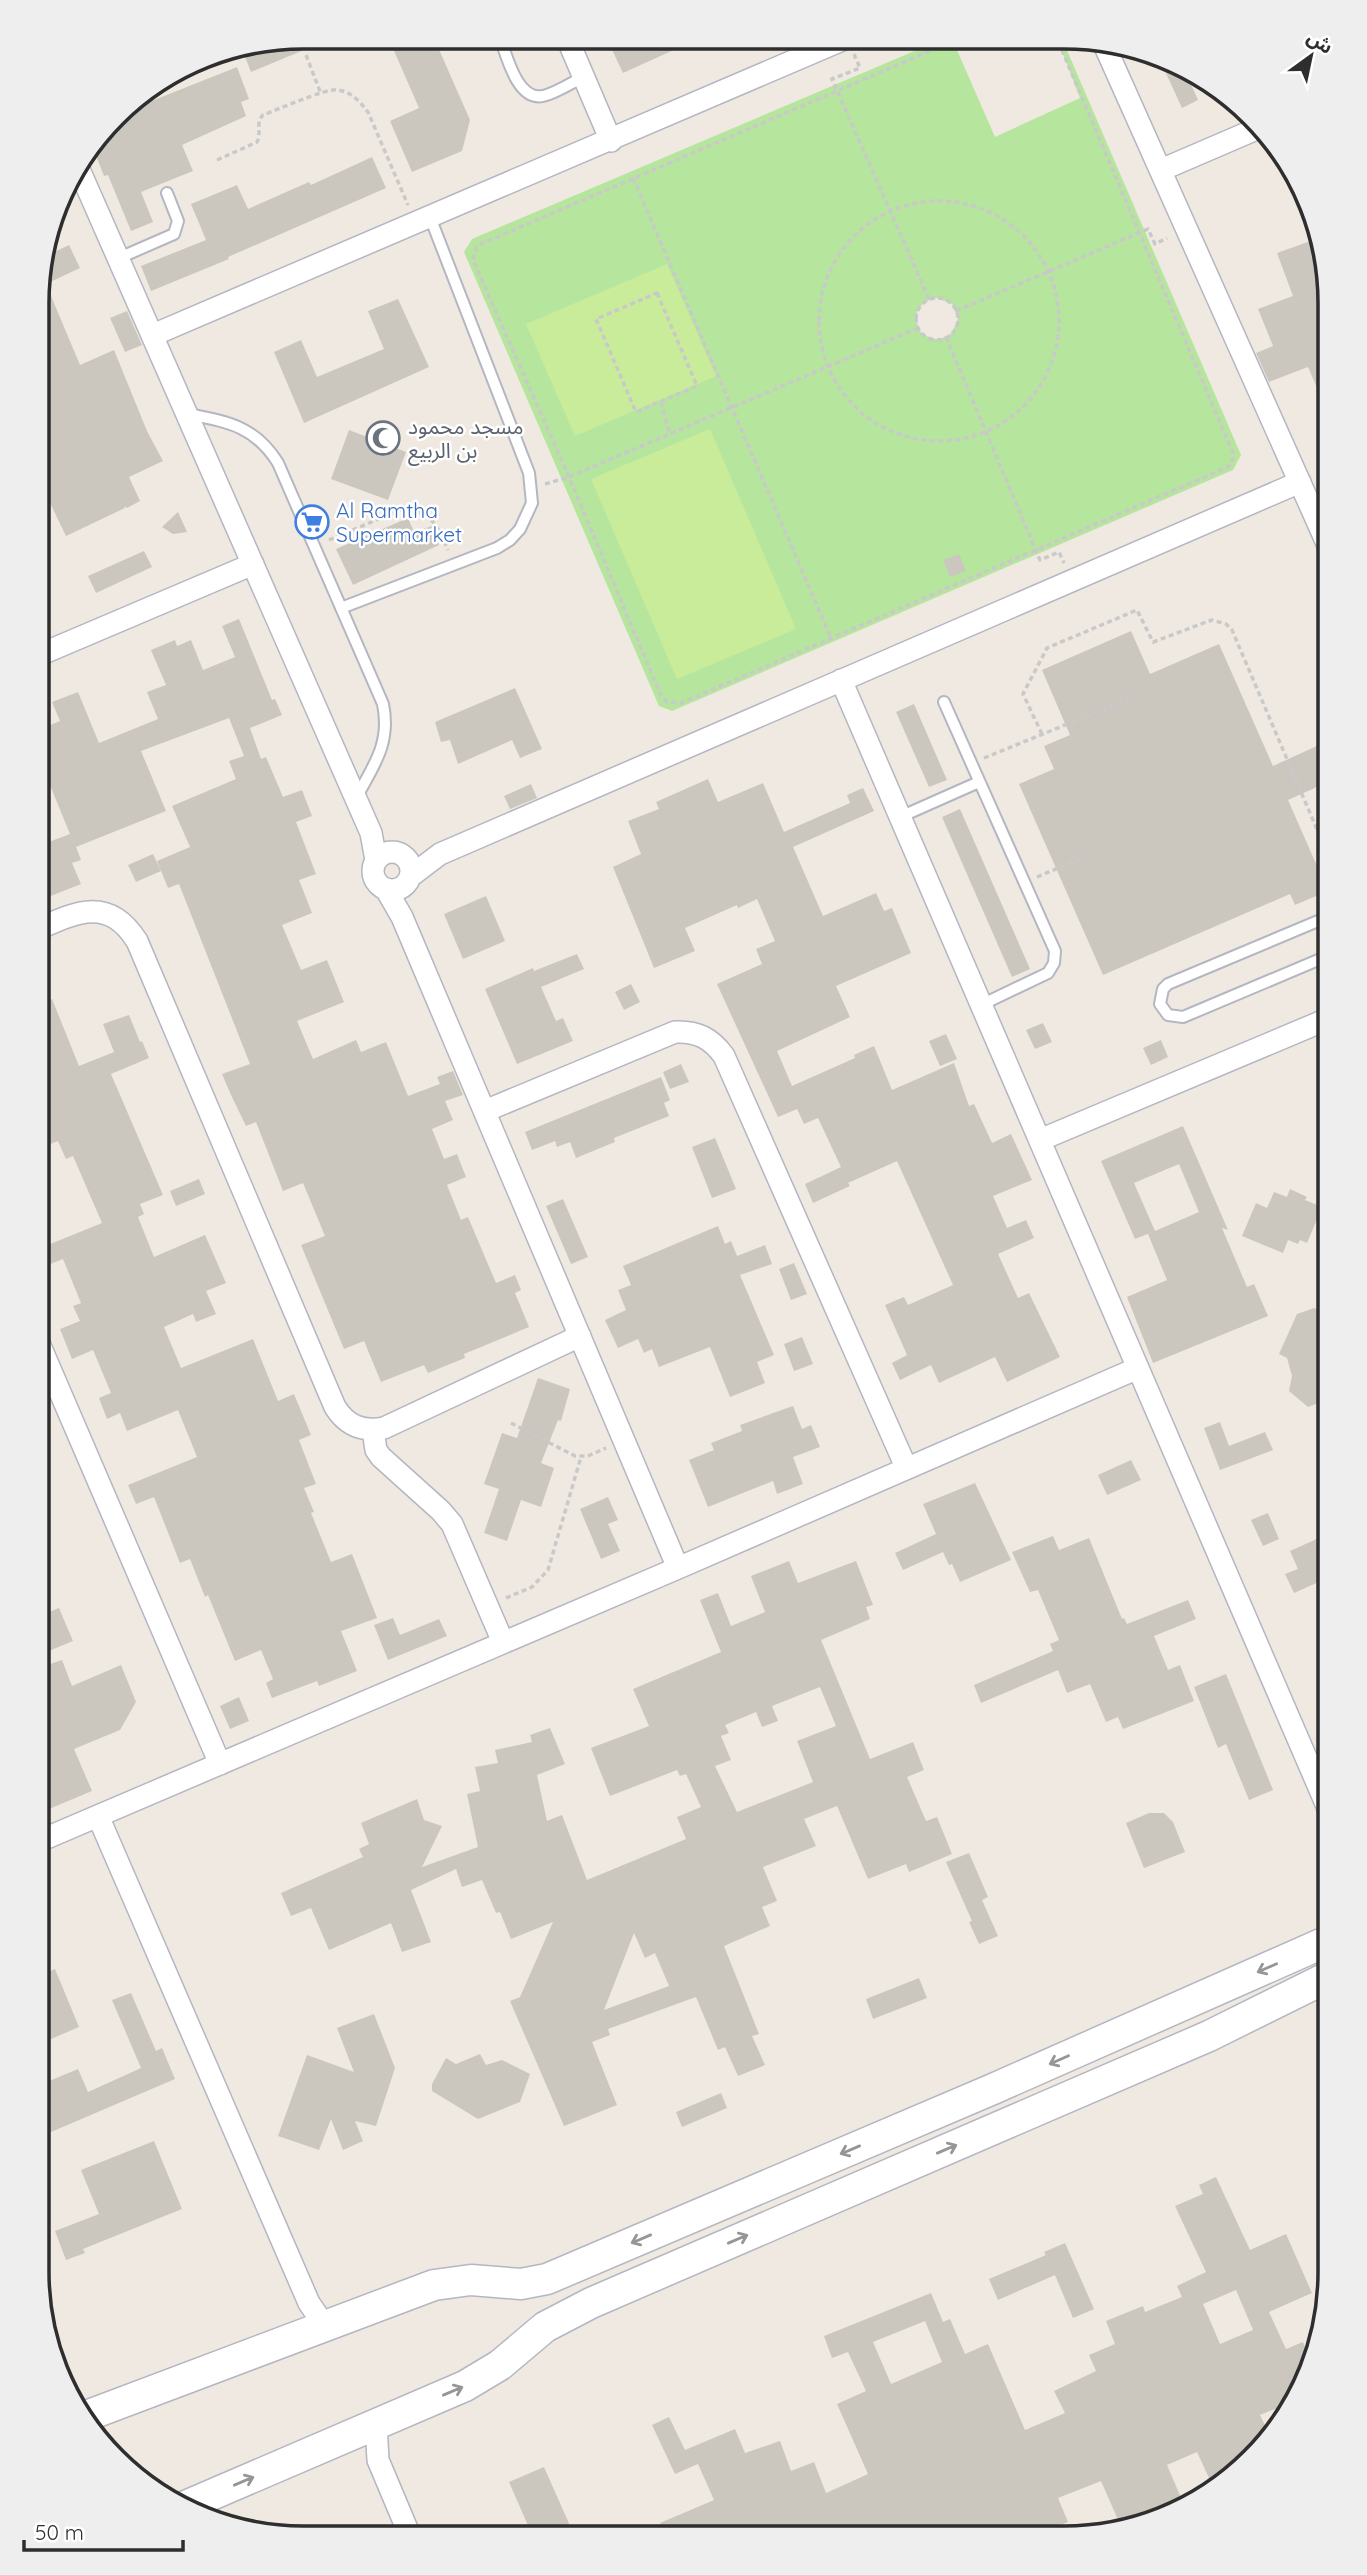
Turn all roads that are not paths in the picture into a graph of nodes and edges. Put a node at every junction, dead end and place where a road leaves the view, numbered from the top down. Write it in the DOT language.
graph roads {
  1 [pos="505,49"];
  2 [pos="572,49"];
  3 [pos="837,49"];
  4 [pos="1108,53"];
  5 [pos="583,77"];
  6 [pos="1251,131"];
  7 [pos="611,141"];
  8 [pos="1161,170"];
  9 [pos="82,177"];
  10 [pos="167,193"];
  11 [pos="423,220"];
  12 [pos="119,258"];
  13 [pos="153,335"];
  14 [pos="188,414"];
  15 [pos="1300,482"];
  16 [pos="1318,523"];
  17 [pos="253,564"];
  18 [pos="341,608"];
  19 [pos="49,650"];
  20 [pos="841,680"];
  21 [pos="944,702"];
  22 [pos="979,782"];
  23 [pos="355,800"];
  24 [pos="900,817"];
  25 [pos="396,870"];
  26 [pos="1318,921"];
  27 [pos="49,924"];
  28 [pos="1318,960"];
  29 [pos="982,1005"];
  30 [pos="1318,1023"];
  31 [pos="485,1111"];
  32 [pos="1040,1140"];
  33 [pos="580,1336"];
  34 [pos="49,1367"];
  35 [pos="1138,1368"];
  36 [pos="373,1430"];
  37 [pos="906,1467"];
  38 [pos="678,1568"];
  39 [pos="503,1642"];
  40 [pos="220,1764"];
  41 [pos="1318,1785"];
  42 [pos="97,1816"];
  43 [pos="49,1837"];
  44 [pos="1318,1945"];
  45 [pos="1318,1982"];
  46 [pos="521,2284"];
  47 [pos="315,2319"];
  48 [pos="545,2327"];
  49 [pos="92,2413"];
  50 [pos="364,2429"];
  51 [pos="195,2502"];
  52 [pos="406,2526"];
  1 -- 5 [label="lane"];
  2 -- 5 [label="street"];
  3 -- 7 [label="street"];
  4 -- 8 [label="street"];
  5 -- 7 [label="street"];
  6 -- 8 [label="street"];
  7 -- 11 [label="street"];
  8 -- 15 [label="street"];
  9 -- 12 [label="street"];
  10 -- 12 [label="lane"];
  11 -- 13 [label="street"];
  11 -- 18 [label="lane"];
  12 -- 13 [label="street"];
  13 -- 14 [label="street"];
  14 -- 17 [label="street"];
  14 -- 18 [label="lane"];
  15 -- 16 [label="street"];
  15 -- 20 [label="street"];
  17 -- 19 [label="street"];
  17 -- 23 [label="street"];
  18 -- 23 [label="lane"];
  20 -- 24 [label="street"];
  20 -- 25 [label="street"];
  21 -- 22 [label="lane"];
  22 -- 24 [label="lane"];
  22 -- 29 [label="lane"];
  23 -- 25 [label="street"];
  24 -- 29 [label="street"];
  25 -- 31 [label="street"];
  26 -- 28 [label="lane"];
  27 -- 36 [label="street"];
  29 -- 32 [label="street"];
  30 -- 32 [label="street"];
  31 -- 33 [label="street"];
  31 -- 37 [label="street"];
  32 -- 35 [label="street"];
  33 -- 36 [label="street"];
  33 -- 38 [label="street"];
  34 -- 40 [label="street"];
  35 -- 37 [label="street"];
  35 -- 41 [label="street"];
  36 -- 39 [label="street"];
  37 -- 38 [label="street"];
  38 -- 39 [label="street"];
  39 -- 40 [label="street"];
  40 -- 42 [label="street"];
  42 -- 43 [label="street"];
  42 -- 47 [label="street"];
  44 -- 46 [label="main road, one-way"];
  48 -- 45 [label="main road, one-way"];
  46 -- 47 [label="main road"];
  46 -- 48 [label="main road"];
  47 -- 49 [label="main road"];
  50 -- 48 [label="main road, one-way"];
  51 -- 50 [label="main road, one-way"];
  50 -- 52 [label="street"];
}
